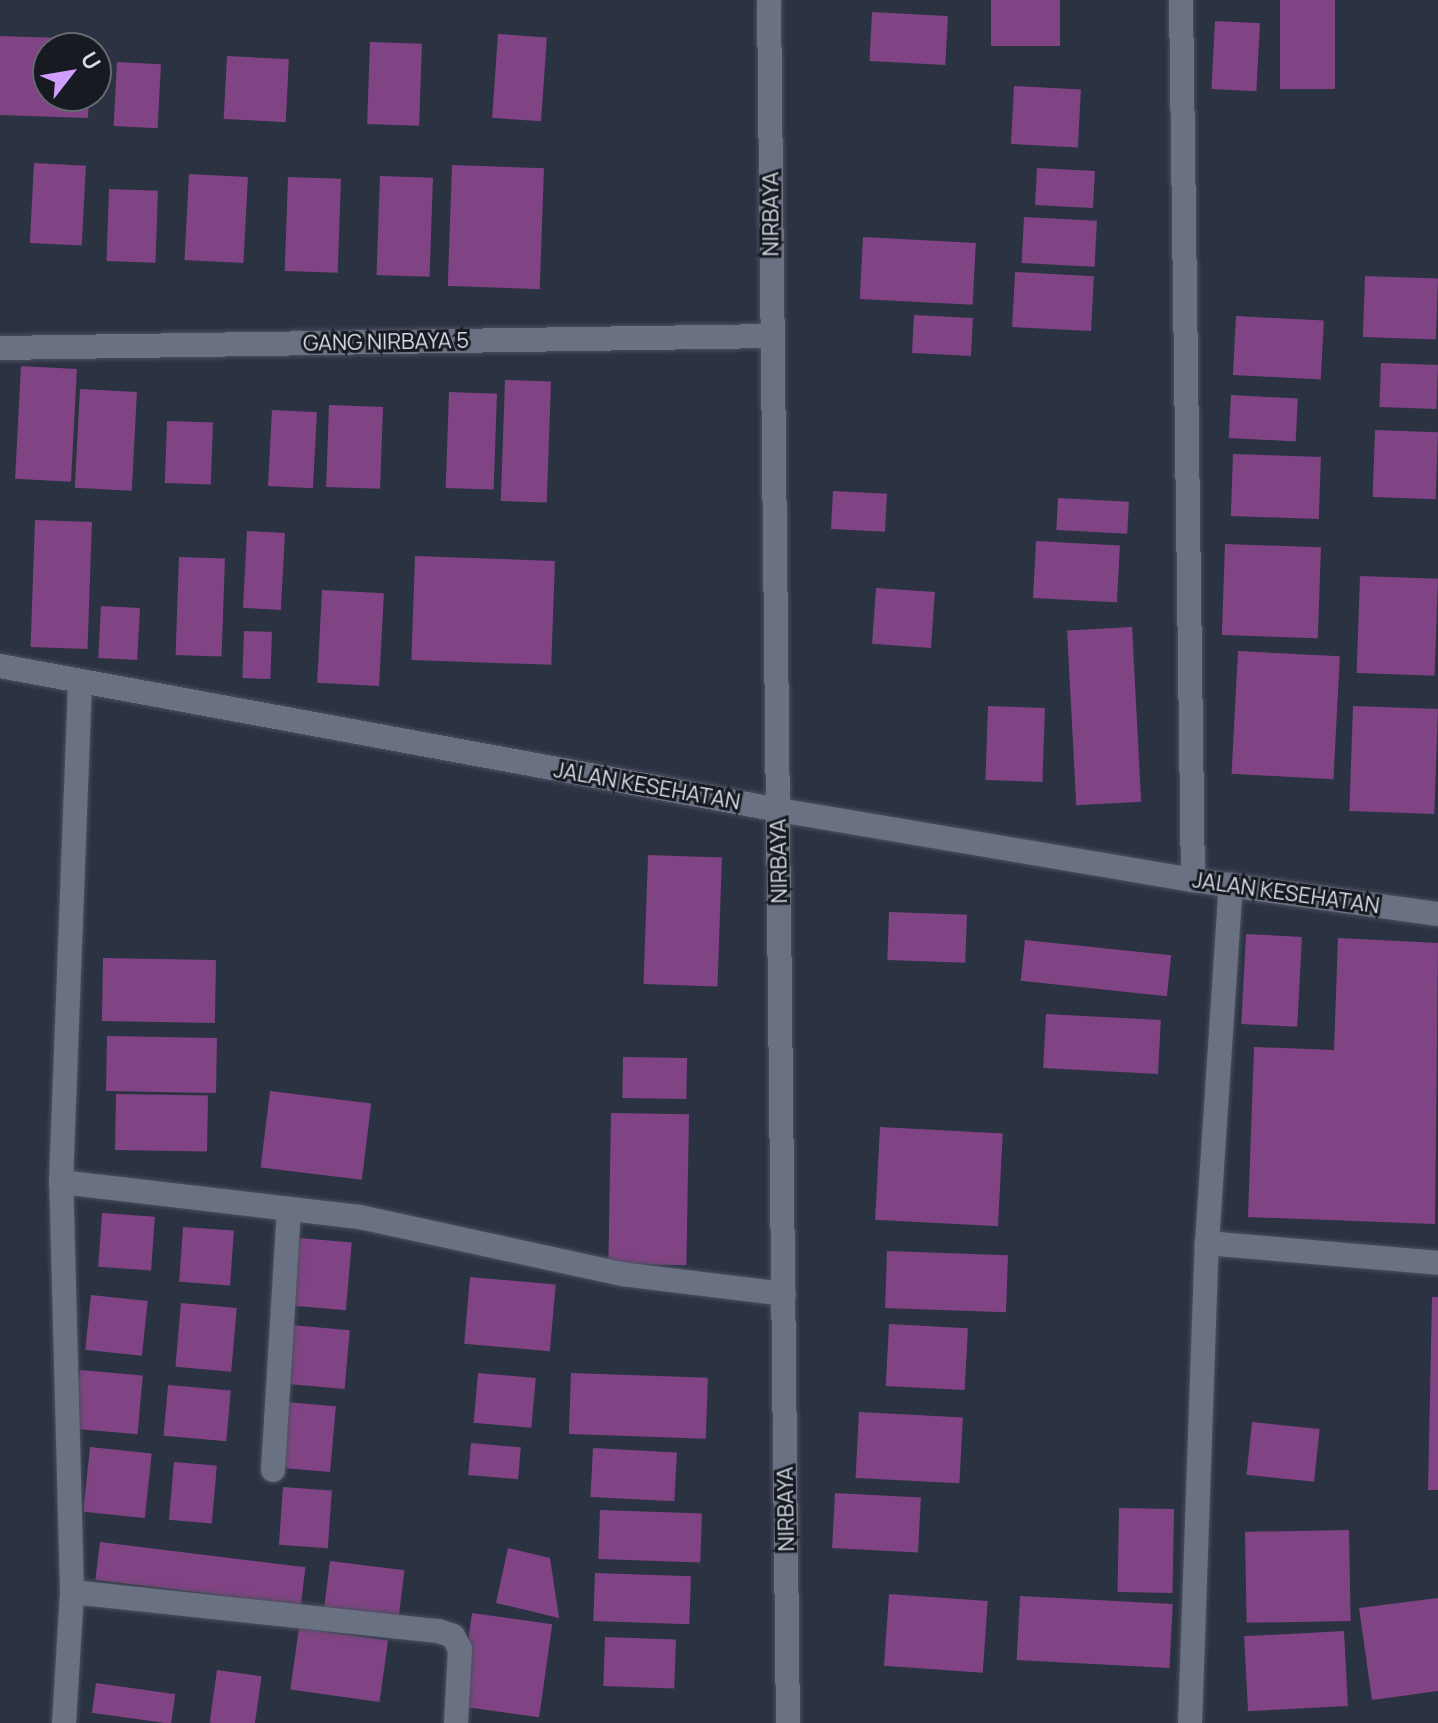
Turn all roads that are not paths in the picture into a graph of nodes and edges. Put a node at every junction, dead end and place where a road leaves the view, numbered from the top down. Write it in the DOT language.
graph roads {
  1 [pos="769,0"];
  2 [pos="1181,0"];
  3 [pos="772,336"];
  4 [pos="0,348"];
  5 [pos="0,666"];
  6 [pos="80,682"];
  7 [pos="779,810"];
  8 [pos="1193,880"];
  9 [pos="1231,885"];
  10 [pos="1438,914"];
  11 [pos="61,1182"];
  12 [pos="289,1211"];
  13 [pos="1207,1243"];
  14 [pos="1438,1263"];
  15 [pos="784,1294"];
  16 [pos="273,1470"];
  17 [pos="72,1592"];
  18 [pos="64,1723"];
  19 [pos="456,1723"];
  20 [pos="788,1723"];
  21 [pos="1190,1723"];
  1 -- 3 [label="street, NIRBAYA"];
  2 -- 8 [label="street"];
  3 -- 4 [label="street, GANG NIRBAYA 5"];
  3 -- 7 [label="street, NIRBAYA"];
  5 -- 6 [label="street, JALAN KESEHATAN"];
  6 -- 7 [label="street, JALAN KESEHATAN"];
  6 -- 11 [label="street"];
  7 -- 8 [label="street, JALAN KESEHATAN"];
  7 -- 15 [label="street, NIRBAYA"];
  8 -- 9 [label="street, JALAN KESEHATAN"];
  9 -- 10 [label="street, JALAN KESEHATAN"];
  9 -- 13 [label="street"];
  11 -- 12 [label="street"];
  11 -- 17 [label="street"];
  12 -- 15 [label="street"];
  12 -- 16 [label="street"];
  13 -- 14 [label="street"];
  13 -- 21 [label="street"];
  15 -- 20 [label="street, NIRBAYA"];
  17 -- 18 [label="street"];
  17 -- 19 [label="street"];
}
